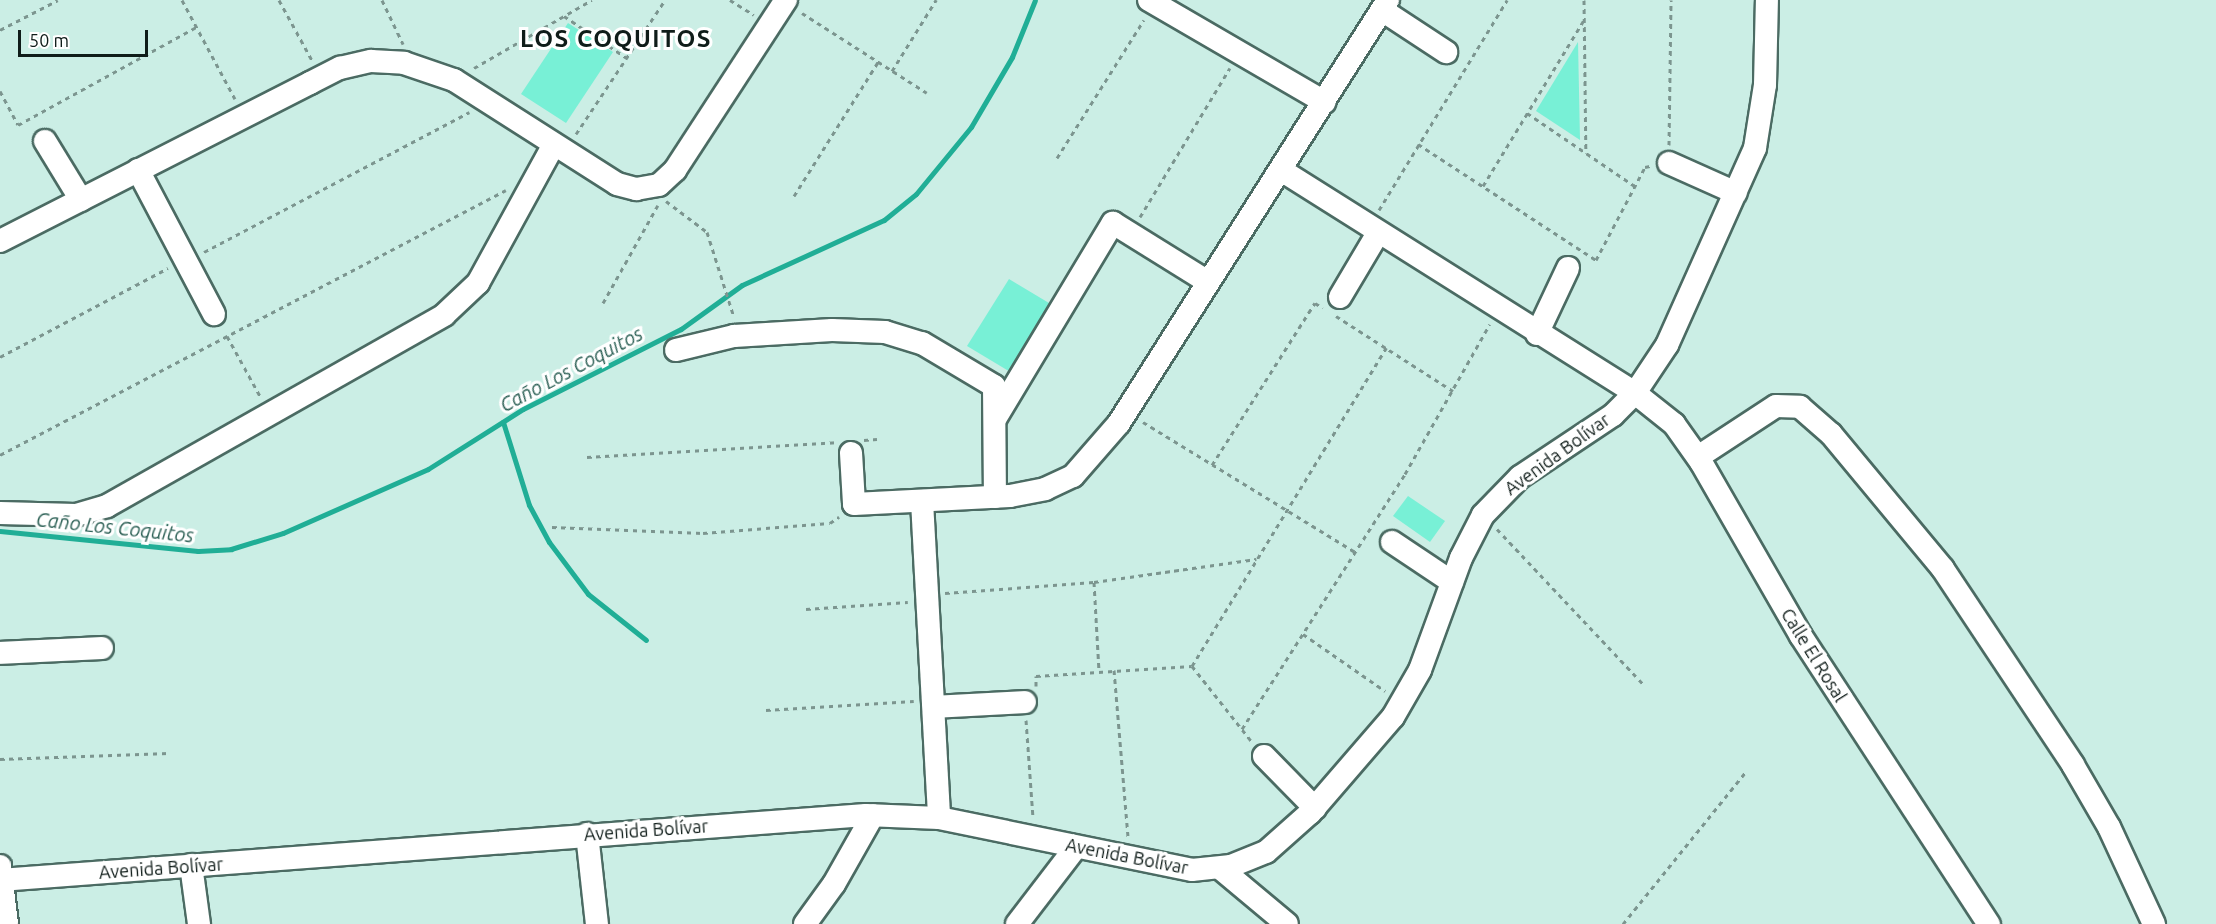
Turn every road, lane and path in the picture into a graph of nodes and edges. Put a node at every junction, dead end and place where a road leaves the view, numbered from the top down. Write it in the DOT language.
graph roads {
  1 [pos="58,0"];
  2 [pos="182,0"];
  3 [pos="279,0"];
  4 [pos="382,0"];
  5 [pos="592,0"];
  6 [pos="665,0"];
  7 [pos="730,0"];
  8 [pos="936,0"];
  9 [pos="1507,0"];
  10 [pos="1584,0"];
  11 [pos="1671,0"];
  12 [pos="1767,0"];
  13 [pos="786,1"];
  14 [pos="1152,2"];
  15 [pos="1385,5"];
  16 [pos="564,16"];
  17 [pos="1584,20"];
  18 [pos="770,25"];
  19 [pos="196,27"];
  20 [pos="0,30"];
  21 [pos="1446,52"];
  22 [pos="1239,53"];
  23 [pos="628,58"];
  24 [pos="878,62"];
  25 [pos="404,63"];
  26 [pos="892,71"];
  27 [pos="321,77"];
  28 [pos="454,80"];
  29 [pos="0,91"];
  30 [pos="927,93"];
  31 [pos="488,102"];
  32 [pos="1324,102"];
  33 [pos="1527,113"];
  34 [pos="244,116"];
  35 [pos="45,141"];
  36 [pos="1418,144"];
  37 [pos="559,147"];
  38 [pos="1586,153"];
  39 [pos="1057,158"];
  40 [pos="1669,163"];
  41 [pos="138,170"];
  42 [pos="1281,170"];
  43 [pos="1483,186"];
  44 [pos="1635,186"];
  45 [pos="1736,193"];
  46 [pos="526,195"];
  47 [pos="794,196"];
  48 [pos="81,200"];
  49 [pos="1374,230"];
  50 [pos="1130,234"];
  51 [pos="0,241"];
  52 [pos="185,259"];
  53 [pos="1568,268"];
  54 [pos="1208,282"];
  55 [pos="1340,297"];
  56 [pos="729,300"];
  57 [pos="603,303"];
  58 [pos="1498,310"];
  59 [pos="214,314"];
  60 [pos="1538,334"];
  61 [pos="227,336"];
  62 [pos="1386,348"];
  63 [pos="676,350"];
  64 [pos="0,357"];
  65 [pos="1453,391"];
  66 [pos="1635,393"];
  67 [pos="1126,411"];
  68 [pos="271,415"];
  69 [pos="995,421"];
  70 [pos="877,439"];
  71 [pos="850,445"];
  72 [pos="0,455"];
  73 [pos="587,457"];
  74 [pos="1698,457"];
  75 [pos="1212,465"];
  76 [pos="995,497"];
  77 [pos="922,501"];
  78 [pos="854,504"];
  79 [pos="1285,511"];
  80 [pos="0,513"];
  81 [pos="1483,515"];
  82 [pos="552,527"];
  83 [pos="1392,542"];
  84 [pos="1355,552"];
  85 [pos="1256,559"];
  86 [pos="1094,582"];
  87 [pos="1452,582"];
  88 [pos="928,598"];
  89 [pos="806,609"];
  90 [pos="1303,634"];
  91 [pos="102,648"];
  92 [pos="0,653"];
  93 [pos="1192,666"];
  94 [pos="1114,670"];
  95 [pos="1099,671"];
  96 [pos="1642,683"];
  97 [pos="1025,702"];
  98 [pos="1402,702"];
  99 [pos="934,703"];
  100 [pos="766,710"];
  101 [pos="1242,729"];
  102 [pos="169,753"];
  103 [pos="1264,756"];
  104 [pos="0,759"];
  105 [pos="1745,773"];
  106 [pos="1315,808"];
  107 [pos="873,815"];
  108 [pos="939,818"];
  109 [pos="587,834"];
  110 [pos="1035,838"];
  111 [pos="1076,847"];
  112 [pos="1130,859"];
  113 [pos="191,865"];
  114 [pos="1220,868"];
  115 [pos="0,875"];
  116 [pos="7,924"];
  117 [pos="199,924"];
  118 [pos="597,924"];
  119 [pos="805,924"];
  120 [pos="1017,924"];
  121 [pos="1287,924"];
  122 [pos="1623,924"];
  123 [pos="1989,924"];
  124 [pos="2154,924"];
  1 -- 20 [label="path"];
  2 -- 19 [label="path"];
  3 -- 27 [label="path"];
  4 -- 25 [label="path"];
  5 -- 16 [label="path"];
  6 -- 23 [label="path"];
  7 -- 18 [label="path"];
  8 -- 26 [label="path"];
  9 -- 36 [label="path"];
  10 -- 17 [label="path"];
  11 -- 40 [label="path"];
  12 -- 45 [label="street, Avenida Bolívar"];
  13 -- 18 [label="street"];
  13 -- 24 [label="path"];
  14 -- 22 [label="street"];
  14 -- 39 [label="path"];
  15 -- 21 [label="street"];
  15 -- 32 [label="street"];
  16 -- 23 [label="path"];
  16 -- 28 [label="path"];
  17 -- 33 [label="path"];
  17 -- 38 [label="path"];
  18 -- 37 [label="street"];
  19 -- 29 [label="path"];
  19 -- 34 [label="path"];
  22 -- 32 [label="street"];
  22 -- 50 [label="path"];
  23 -- 37 [label="path"];
  24 -- 26 [label="path"];
  24 -- 47 [label="path"];
  25 -- 27 [label="street"];
  25 -- 28 [label="street"];
  26 -- 30 [label="path"];
  27 -- 34 [label="street"];
  28 -- 31 [label="street"];
  31 -- 37 [label="street"];
  31 -- 52 [label="path"];
  32 -- 42 [label="street"];
  33 -- 38 [label="path"];
  33 -- 43 [label="path"];
  34 -- 41 [label="street"];
  35 -- 48 [label="street"];
  36 -- 43 [label="path"];
  36 -- 49 [label="path"];
  37 -- 46 [label="street"];
  38 -- 44 [label="path"];
  40 -- 44 [label="path"];
  40 -- 45 [label="street"];
  41 -- 48 [label="street"];
  41 -- 52 [label="street"];
  42 -- 49 [label="street, Calle El Rosal"];
  42 -- 54 [label="street"];
  43 -- 44 [label="path"];
  45 -- 66 [label="street, Avenida Bolívar"];
  46 -- 61 [label="path"];
  46 -- 68 [label="street"];
  48 -- 51 [label="street"];
  49 -- 55 [label="street"];
  49 -- 58 [label="street, Calle El Rosal"];
  50 -- 54 [label="street"];
  50 -- 69 [label="street"];
  52 -- 59 [label="street"];
  52 -- 64 [label="path"];
  53 -- 60 [label="street"];
  54 -- 67 [label="street"];
  56 -- 57 [label="path"];
  58 -- 60 [label="street, Calle El Rosal"];
  58 -- 65 [label="path"];
  59 -- 61 [label="path"];
  60 -- 66 [label="street, Calle El Rosal"];
  61 -- 68 [label="path"];
  61 -- 72 [label="path"];
  62 -- 65 [label="path"];
  62 -- 75 [label="path"];
  62 -- 79 [label="path"];
  63 -- 69 [label="street"];
  65 -- 84 [label="path"];
  66 -- 74 [label="street, Calle El Rosal"];
  66 -- 81 [label="street, Avenida Bolívar"];
  67 -- 75 [label="path"];
  67 -- 76 [label="street"];
  68 -- 80 [label="street"];
  69 -- 76 [label="street"];
  70 -- 71 [label="path"];
  71 -- 73 [label="path"];
  71 -- 78 [label="street"];
  74 -- 123 [label="street, Calle El Rosal"];
  74 -- 124 [label="street"];
  75 -- 79 [label="path"];
  76 -- 77 [label="street"];
  77 -- 78 [label="street"];
  77 -- 88 [label="street"];
  78 -- 82 [label="path"];
  79 -- 84 [label="path"];
  79 -- 85 [label="path"];
  81 -- 87 [label="street, Avenida Bolívar"];
  81 -- 96 [label="path"];
  83 -- 87 [label="street"];
  84 -- 90 [label="path"];
  85 -- 86 [label="path"];
  85 -- 93 [label="path"];
  86 -- 88 [label="path"];
  86 -- 95 [label="path"];
  87 -- 98 [label="street, Avenida Bolívar"];
  88 -- 89 [label="path"];
  88 -- 99 [label="street"];
  90 -- 98 [label="path"];
  90 -- 101 [label="path"];
  91 -- 92 [label="street"];
  93 -- 94 [label="path"];
  93 -- 101 [label="path"];
  94 -- 95 [label="path"];
  94 -- 112 [label="path"];
  95 -- 97 [label="path"];
  97 -- 99 [label="street"];
  97 -- 110 [label="path"];
  98 -- 106 [label="street, Avenida Bolívar"];
  99 -- 100 [label="path"];
  99 -- 108 [label="street"];
  101 -- 103 [label="path"];
  102 -- 104 [label="path"];
  103 -- 106 [label="street"];
  105 -- 122 [label="path"];
  106 -- 114 [label="street, Avenida Bolívar"];
  107 -- 108 [label="street, Avenida Bolívar"];
  107 -- 109 [label="street, Avenida Bolívar"];
  107 -- 119 [label="street"];
  108 -- 110 [label="street, Avenida Bolívar"];
  109 -- 113 [label="street, Avenida Bolívar"];
  109 -- 118 [label="street"];
  110 -- 111 [label="street, Avenida Bolívar"];
  111 -- 112 [label="street, Avenida Bolívar"];
  111 -- 120 [label="street"];
  112 -- 114 [label="street, Avenida Bolívar"];
  113 -- 115 [label="street, Avenida Bolívar"];
  113 -- 117 [label="street"];
  114 -- 121 [label="street"];
  115 -- 116 [label="street"];
}
